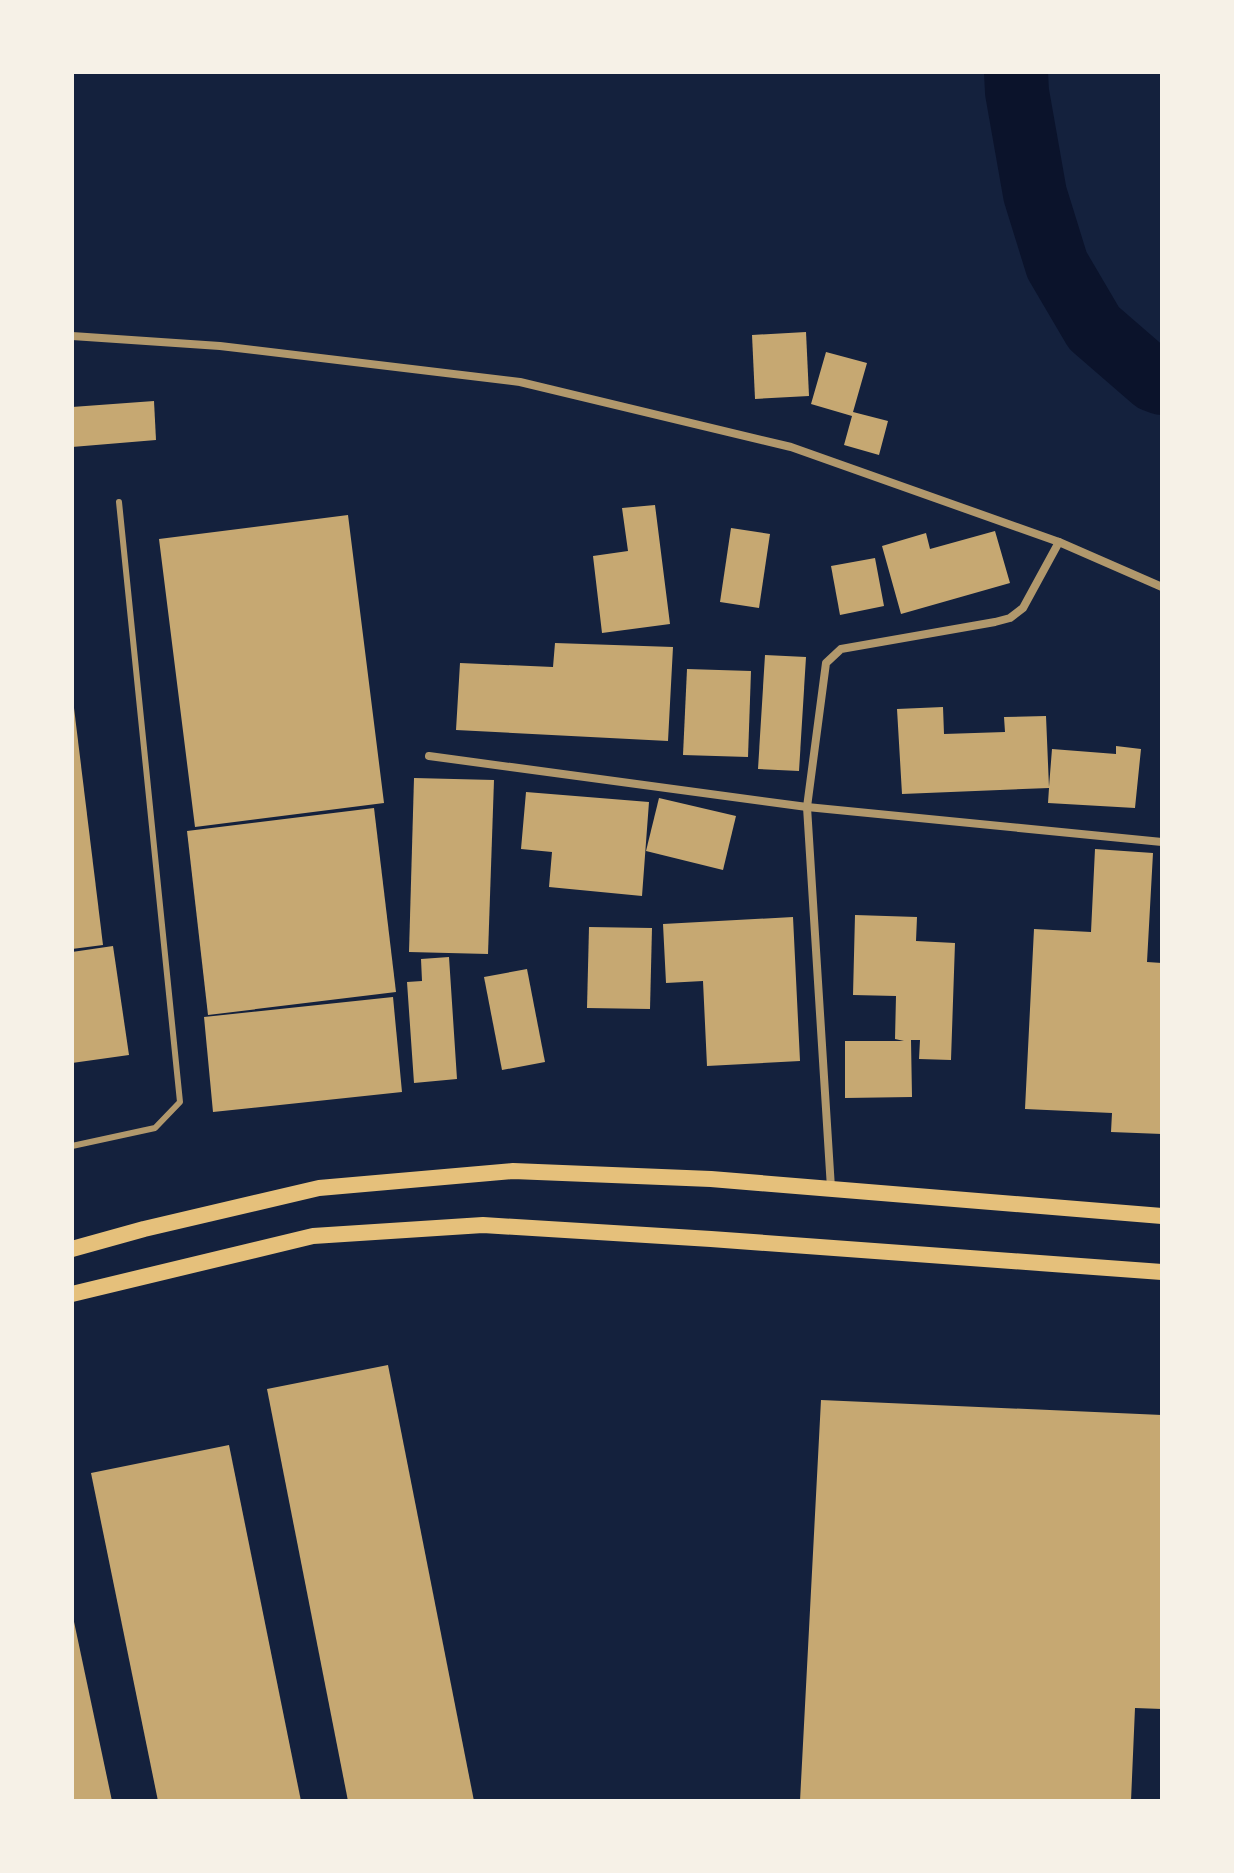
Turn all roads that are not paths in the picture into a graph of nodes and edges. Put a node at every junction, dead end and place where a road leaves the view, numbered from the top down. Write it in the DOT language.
graph roads {
  1 [pos="72,336"];
  2 [pos="119,502"];
  3 [pos="1059,542"];
  4 [pos="1162,587"];
  5 [pos="429,756"];
  6 [pos="807,807"];
  7 [pos="1162,842"];
  8 [pos="72,1146"];
  9 [pos="831,1189"];
  10 [pos="1162,1216"];
  11 [pos="72,1249"];
  12 [pos="1162,1272"];
  13 [pos="72,1294"];
  1 -- 3 [label="street"];
  2 -- 8 [label="lane"];
  3 -- 4 [label="street"];
  3 -- 6 [label="street"];
  5 -- 6 [label="street"];
  6 -- 7 [label="street"];
  6 -- 9 [label="street"];
  9 -- 10 [label="main road"];
  9 -- 11 [label="main road"];
  12 -- 13 [label="main road"];
}
